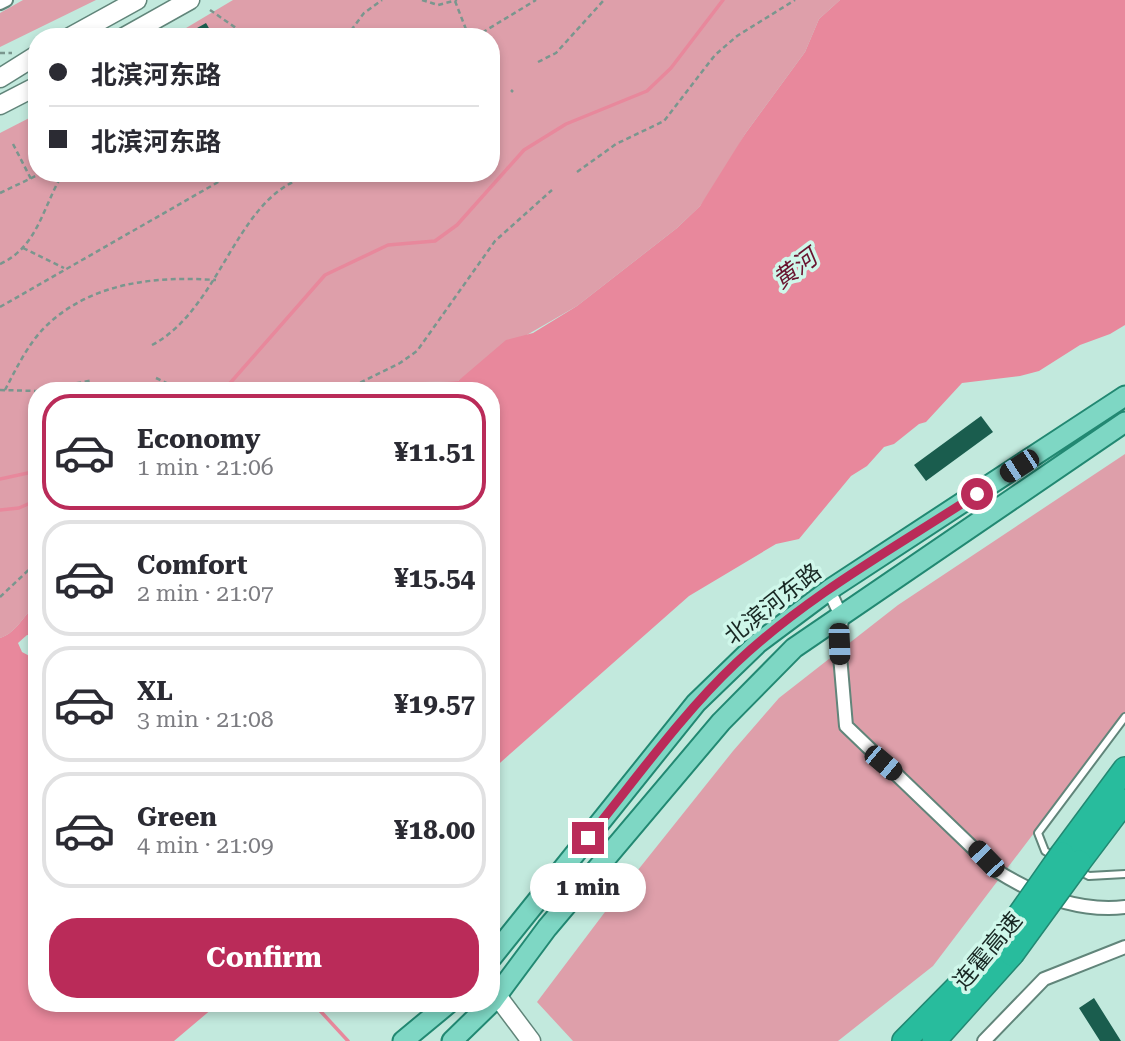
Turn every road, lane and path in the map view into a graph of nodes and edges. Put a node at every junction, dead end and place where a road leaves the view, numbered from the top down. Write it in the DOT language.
graph roads {
  1 [pos="6,0"];
  2 [pos="137,0"];
  3 [pos="190,0"];
  4 [pos="382,0"];
  5 [pos="422,0"];
  6 [pos="536,0"];
  7 [pos="604,0"];
  8 [pos="795,0"];
  9 [pos="456,1"];
  10 [pos="439,2"];
  11 [pos="0,4"];
  12 [pos="210,10"];
  13 [pos="86,28"];
  14 [pos="140,28"];
  15 [pos="236,28"];
  16 [pos="353,28"];
  17 [pos="466,28"];
  18 [pos="490,28"];
  19 [pos="28,61"];
  20 [pos="538,62"];
  21 [pos="0,78"];
  22 [pos="28,91"];
  23 [pos="0,105"];
  24 [pos="13,144"];
  25 [pos="577,172"];
  26 [pos="28,173"];
  27 [pos="28,180"];
  28 [pos="59,182"];
  29 [pos="218,182"];
  30 [pos="295,182"];
  31 [pos="552,190"];
  32 [pos="0,193"];
  33 [pos="23,248"];
  34 [pos="0,264"];
  35 [pos="66,268"];
  36 [pos="216,280"];
  37 [pos="0,307"];
  38 [pos="152,345"];
  39 [pos="156,378"];
  40 [pos="93,380"];
  41 [pos="83,382"];
  42 [pos="164,382"];
  43 [pos="361,382"];
  44 [pos="2,390"];
  45 [pos="28,391"];
  46 [pos="1125,396"];
  47 [pos="1125,422"];
  48 [pos="28,569"];
  49 [pos="829,590"];
  50 [pos="0,597"];
  51 [pos="842,618"];
  52 [pos="1125,718"];
  53 [pos="1125,769"];
  54 [pos="1125,801"];
  55 [pos="1070,858"];
  56 [pos="1125,874"];
  57 [pos="1125,907"];
  58 [pos="500,947"];
  59 [pos="1125,947"];
  60 [pos="1004,951"];
  61 [pos="500,988"];
  62 [pos="500,1005"];
  63 [pos="438,1012"];
  64 [pos="479,1012"];
  65 [pos="403,1041"];
  66 [pos="452,1041"];
  67 [pos="531,1041"];
  68 [pos="904,1041"];
  69 [pos="934,1041"];
  70 [pos="984,1041"];
  1 -- 11 [label="street"];
  2 -- 13 [label="main road"];
  3 -- 14 [label="main road"];
  4 -- 16 [label="path"];
  5 -- 10 [label="path"];
  6 -- 18 [label="path"];
  7 -- 20 [label="path"];
  8 -- 25 [label="path"];
  9 -- 10 [label="path"];
  9 -- 17 [label="path"];
  12 -- 15 [label="path"];
  19 -- 21 [label="main road"];
  22 -- 23 [label="main road"];
  24 -- 26 [label="path"];
  27 -- 32 [label="path"];
  28 -- 33 [label="path"];
  29 -- 35 [label="path"];
  30 -- 36 [label="path"];
  31 -- 43 [label="path"];
  33 -- 34 [label="path"];
  33 -- 35 [label="path"];
  35 -- 37 [label="path"];
  36 -- 38 [label="path"];
  36 -- 44 [label="path"];
  39 -- 42 [label="path"];
  40 -- 41 [label="path"];
  44 -- 45 [label="path"];
  46 -- 49 [label="main road, 北滨河东路"];
  47 -- 51 [label="main road, 北滨河东路"];
  48 -- 50 [label="path"];
  49 -- 51 [label="street"];
  49 -- 58 [label="main road, 北滨河东路"];
  51 -- 57 [label="street"];
  51 -- 61 [label="main road, 北滨河东路"];
  52 -- 56 [label="lane"];
  53 -- 55 [label="highway"];
  54 -- 55 [label="highway"];
  55 -- 60 [label="highway, 连霍高速, bridge"];
  59 -- 70 [label="street"];
  60 -- 68 [label="highway, 连霍高速"];
  60 -- 69 [label="highway, 连霍高速"];
  62 -- 67 [label="main road"];
  63 -- 65 [label="main road"];
  64 -- 66 [label="main road, 北滨河东路"];
}
